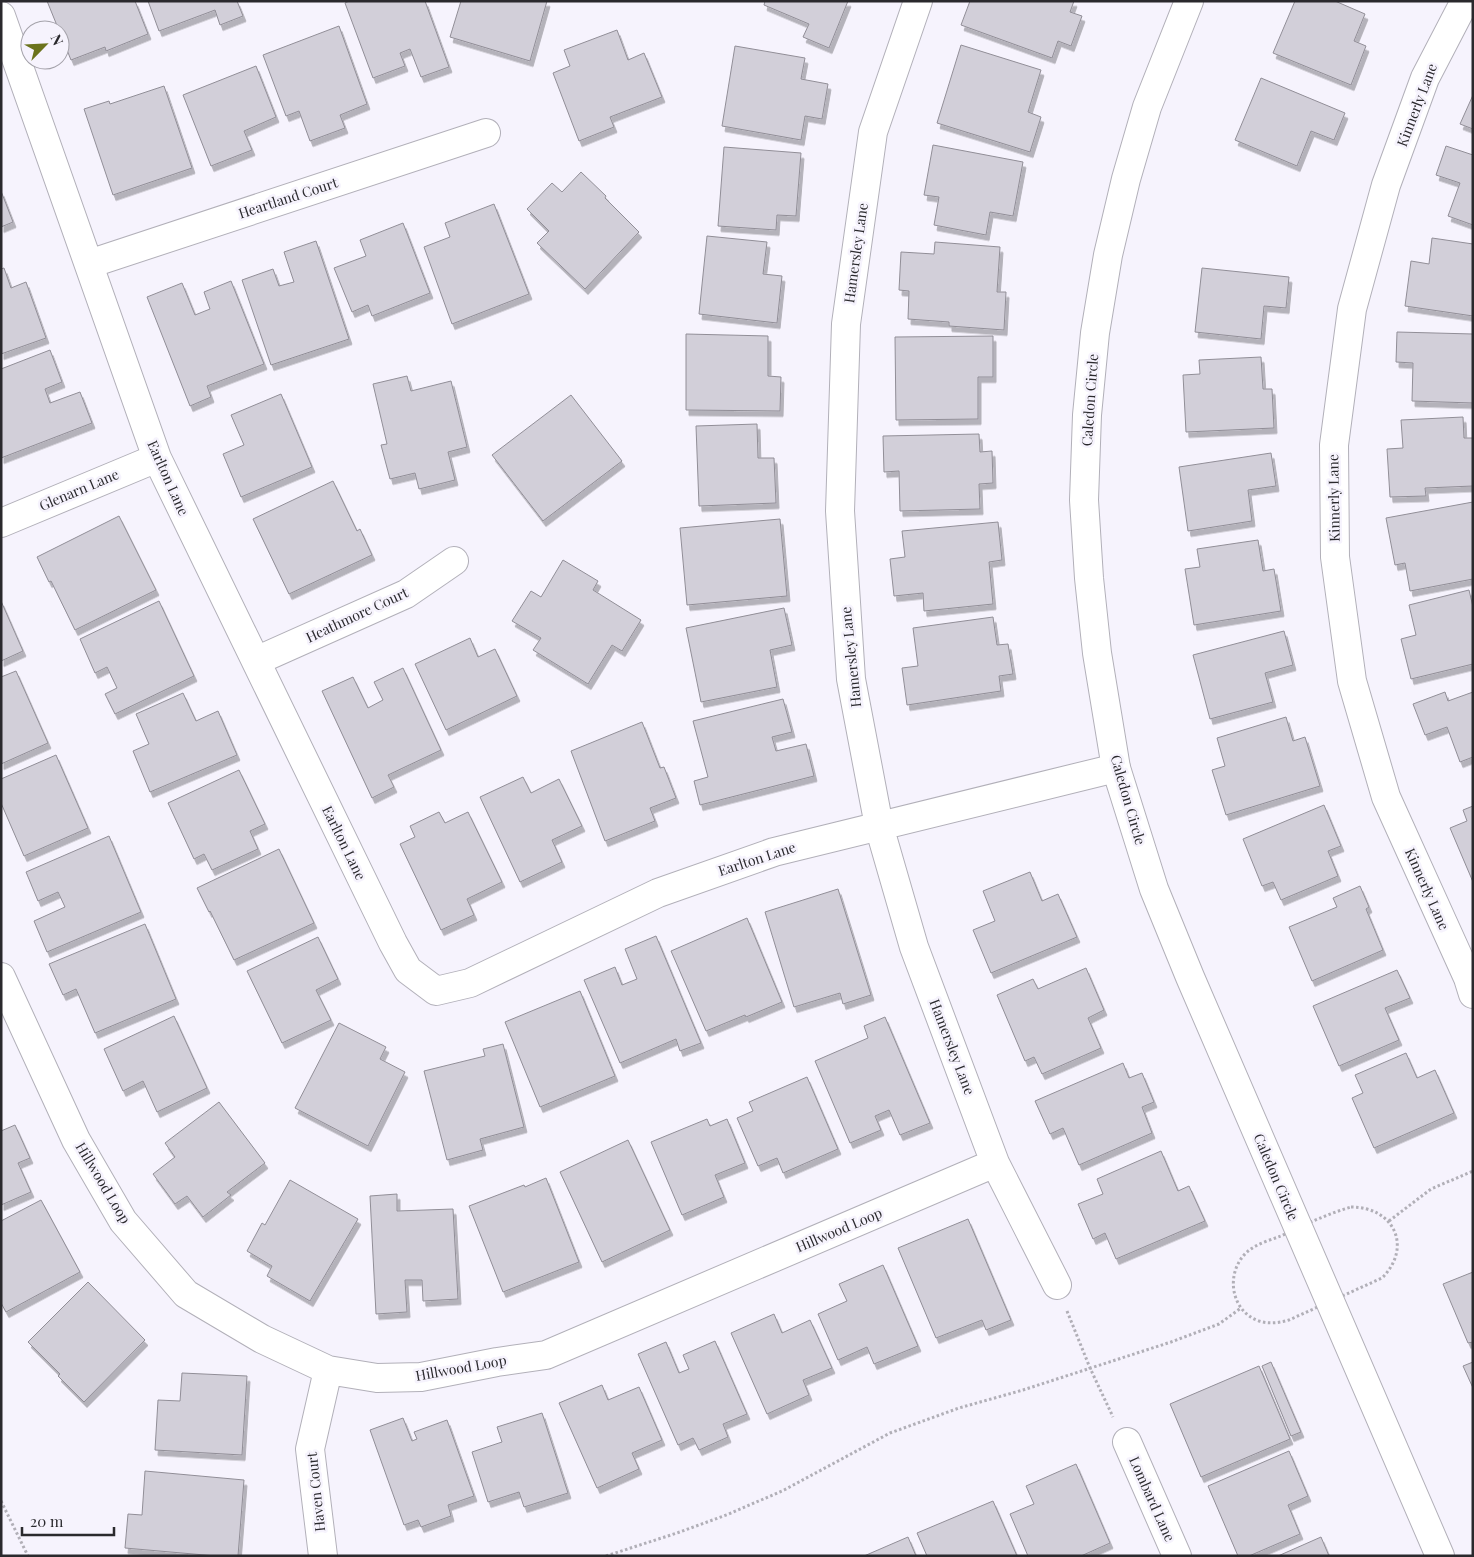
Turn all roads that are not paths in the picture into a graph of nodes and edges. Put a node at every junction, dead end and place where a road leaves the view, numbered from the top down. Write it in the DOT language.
graph roads {
  1 [pos="918,1"];
  2 [pos="1189,1"];
  3 [pos="1465,1"];
  4 [pos="1,16"];
  5 [pos="486,132"];
  6 [pos="89,264"];
  7 [pos="157,458"];
  8 [pos="1,523"];
  9 [pos="454,561"];
  10 [pos="256,662"];
  11 [pos="1116,768"];
  12 [pos="879,826"];
  13 [pos="1,977"];
  14 [pos="1471,982"];
  15 [pos="995,1163"];
  16 [pos="1057,1285"];
  17 [pos="328,1370"];
  18 [pos="1127,1442"];
  19 [pos="323,1556"];
  20 [pos="1177,1556"];
  21 [pos="1440,1556"];
  1 -- 12 [label="street, Hamersley Lane"];
  2 -- 11 [label="street, Caledon Circle"];
  3 -- 14 [label="street, Kinnerly Lane"];
  4 -- 6 [label="street, Earlton Lane"];
  5 -- 6 [label="street, Heartland Court"];
  6 -- 7 [label="street, Earlton Lane"];
  7 -- 8 [label="street, Glenarn Lane"];
  7 -- 10 [label="street, Earlton Lane"];
  9 -- 10 [label="street, Heathmore Court"];
  10 -- 12 [label="street, Earlton Lane"];
  11 -- 12 [label="street, Earlton Lane"];
  11 -- 21 [label="street, Caledon Circle"];
  12 -- 15 [label="street, Hamersley Lane"];
  13 -- 17 [label="street, Hillwood Loop"];
  15 -- 16 [label="street, Hamersley Lane"];
  15 -- 17 [label="street, Hillwood Loop"];
  17 -- 19 [label="street, Haven Court"];
  18 -- 20 [label="street, Lombard Lane"];
}
